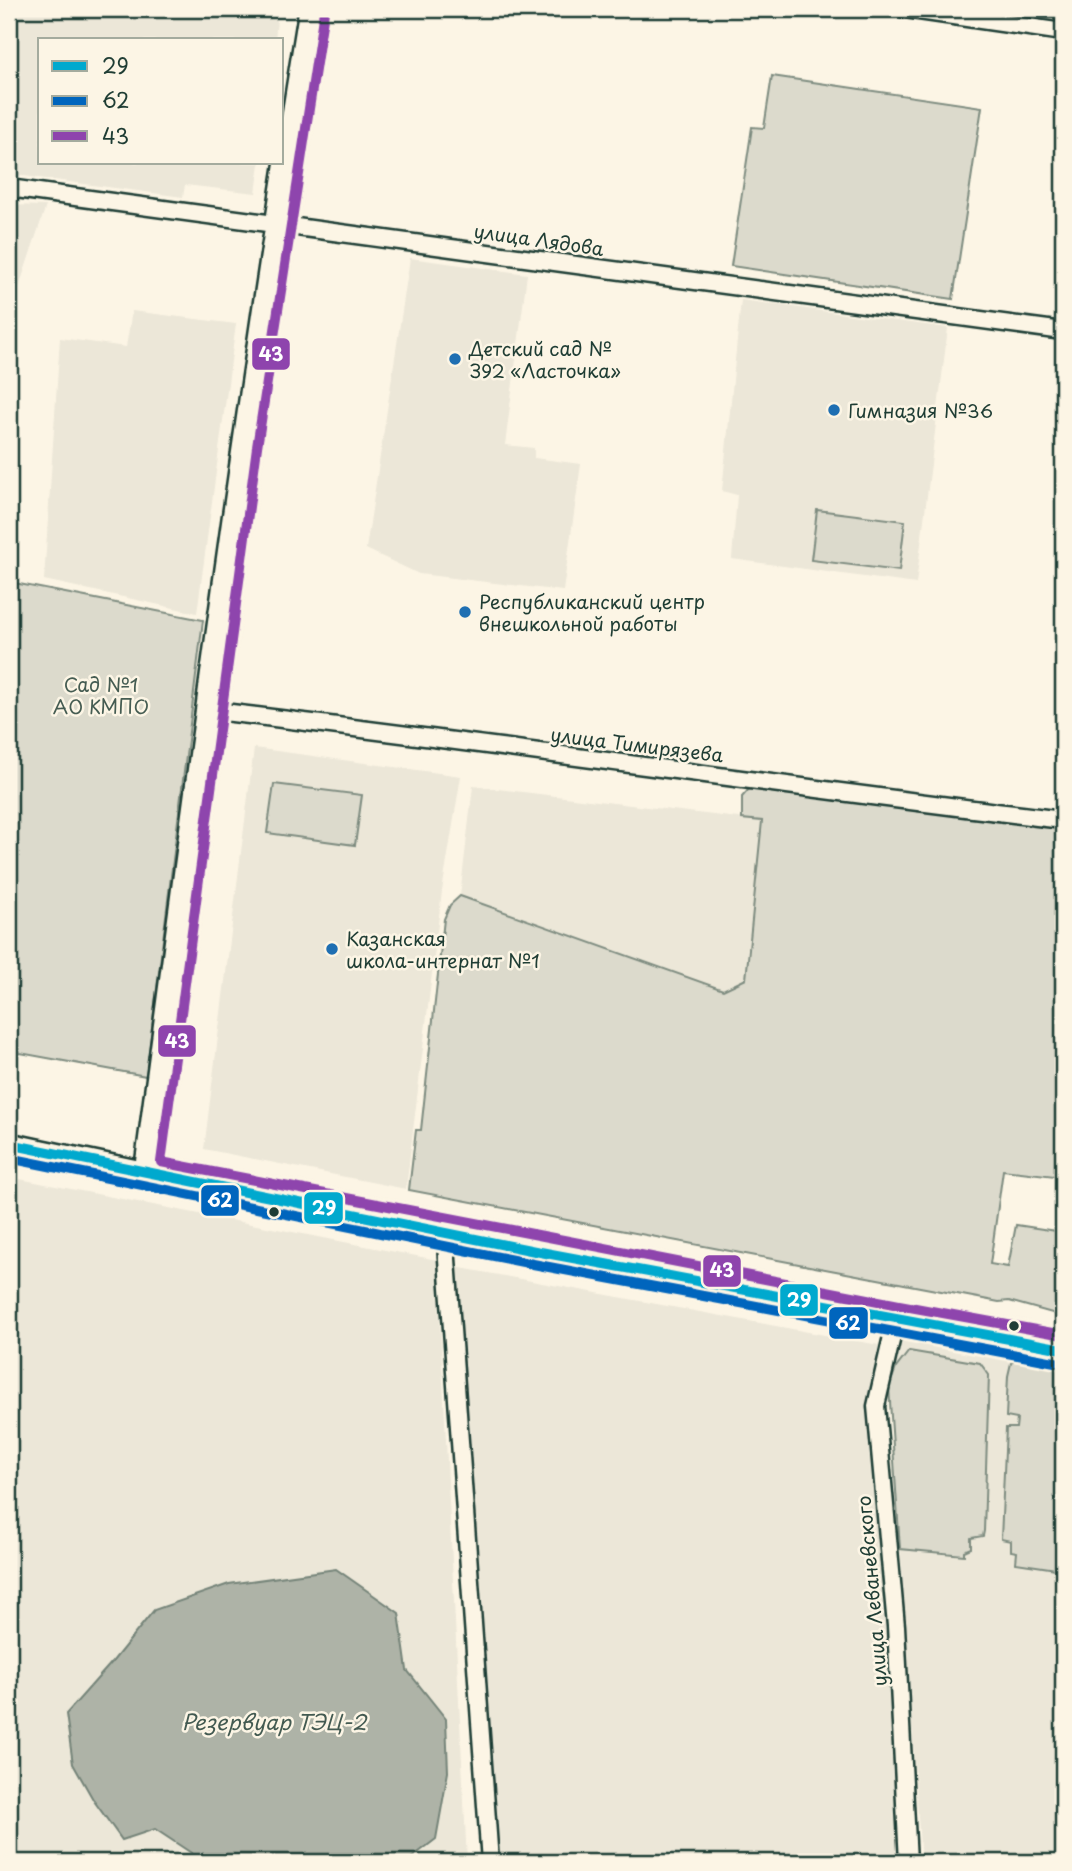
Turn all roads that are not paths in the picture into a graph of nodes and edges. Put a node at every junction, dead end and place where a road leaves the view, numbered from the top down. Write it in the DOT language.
graph roads {
  1 [pos="310,9"];
  2 [pos="905,9"];
  3 [pos="1063,32"];
  4 [pos="9,188"];
  5 [pos="275,224"];
  6 [pos="1063,331"];
  7 [pos="206,710"];
  8 [pos="1063,820"];
  9 [pos="9,1144"];
  10 [pos="145,1173"];
  11 [pos="445,1231"];
  12 [pos="896,1319"];
  13 [pos="1063,1349"];
  14 [pos="490,1862"];
  15 [pos="908,1862"];
  1 -- 5 [label="main road"];
  2 -- 3 [label="street"];
  4 -- 5 [label="street, улица Лядова"];
  5 -- 6 [label="street, улица Лядова"];
  5 -- 7 [label="main road"];
  7 -- 8 [label="street, улица Тимирязева"];
  7 -- 10 [label="main road"];
  9 -- 10 [label="main road"];
  10 -- 11 [label="main road"];
  11 -- 12 [label="main road"];
  11 -- 14 [label="street"];
  12 -- 13 [label="main road"];
  12 -- 15 [label="street, улица Леваневского"];
}
